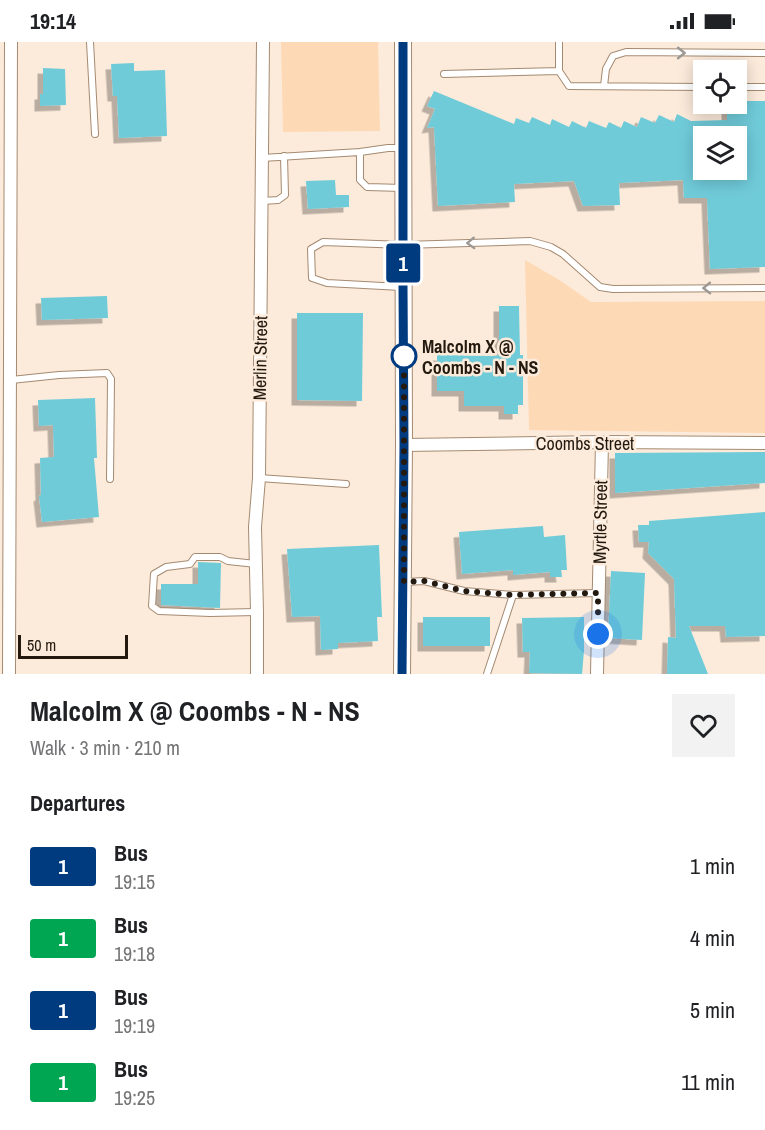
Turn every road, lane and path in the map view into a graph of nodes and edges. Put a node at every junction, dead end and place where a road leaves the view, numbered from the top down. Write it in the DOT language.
graph roads {
  1 [pos="11,42"];
  2 [pos="90,42"];
  3 [pos="263,42"];
  4 [pos="403,42"];
  5 [pos="559,42"];
  6 [pos="765,53"];
  7 [pos="559,71"];
  8 [pos="444,74"];
  9 [pos="604,86"];
  10 [pos="693,87"];
  11 [pos="747,87"];
  12 [pos="765,87"];
  13 [pos="95,134"];
  14 [pos="404,147"];
  15 [pos="360,152"];
  16 [pos="284,156"];
  17 [pos="262,158"];
  18 [pos="404,188"];
  19 [pos="261,201"];
  20 [pos="404,245"];
  21 [pos="403,287"];
  22 [pos="765,288"];
  23 [pos="7,388"];
  24 [pos="602,442"];
  25 [pos="765,443"];
  26 [pos="404,445"];
  27 [pos="258,478"];
  28 [pos="110,479"];
  29 [pos="346,484"];
  30 [pos="256,565"];
  31 [pos="404,582"];
  32 [pos="598,593"];
  33 [pos="513,595"];
  34 [pos="257,612"];
  35 [pos="9,674"];
  36 [pos="257,674"];
  37 [pos="402,674"];
  38 [pos="487,674"];
  39 [pos="597,674"];
  1 -- 23 [label="street"];
  2 -- 13 [label="lane"];
  3 -- 17 [label="street, Merlin Street"];
  4 -- 14 [label="street"];
  5 -- 7 [label="lane"];
  9 -- 6 [label="lane, one-way"];
  7 -- 8 [label="lane"];
  7 -- 9 [label="lane"];
  9 -- 10 [label="lane"];
  11 -- 12 [label="lane"];
  14 -- 15 [label="lane"];
  14 -- 18 [label="street"];
  15 -- 16 [label="lane"];
  15 -- 18 [label="lane"];
  16 -- 17 [label="lane"];
  16 -- 19 [label="lane"];
  17 -- 19 [label="street, Merlin Street"];
  18 -- 20 [label="street"];
  19 -- 27 [label="street, Merlin Street"];
  20 -- 21 [label="street"];
  20 -- 21 [label="lane"];
  22 -- 20 [label="lane, one-way"];
  21 -- 26 [label="street"];
  23 -- 28 [label="lane"];
  23 -- 35 [label="street"];
  24 -- 25 [label="street, Coombs Street"];
  24 -- 26 [label="street, Coombs Street"];
  24 -- 32 [label="street, Myrtle Street"];
  26 -- 31 [label="street"];
  27 -- 29 [label="lane"];
  27 -- 30 [label="street, Merlin Street"];
  30 -- 34 [label="street, Merlin Street"];
  30 -- 34 [label="lane"];
  31 -- 33 [label="lane"];
  31 -- 37 [label="street"];
  32 -- 33 [label="lane"];
  32 -- 39 [label="street, Myrtle Street"];
  33 -- 38 [label="lane"];
  34 -- 36 [label="street, Merlin Street"];
}
